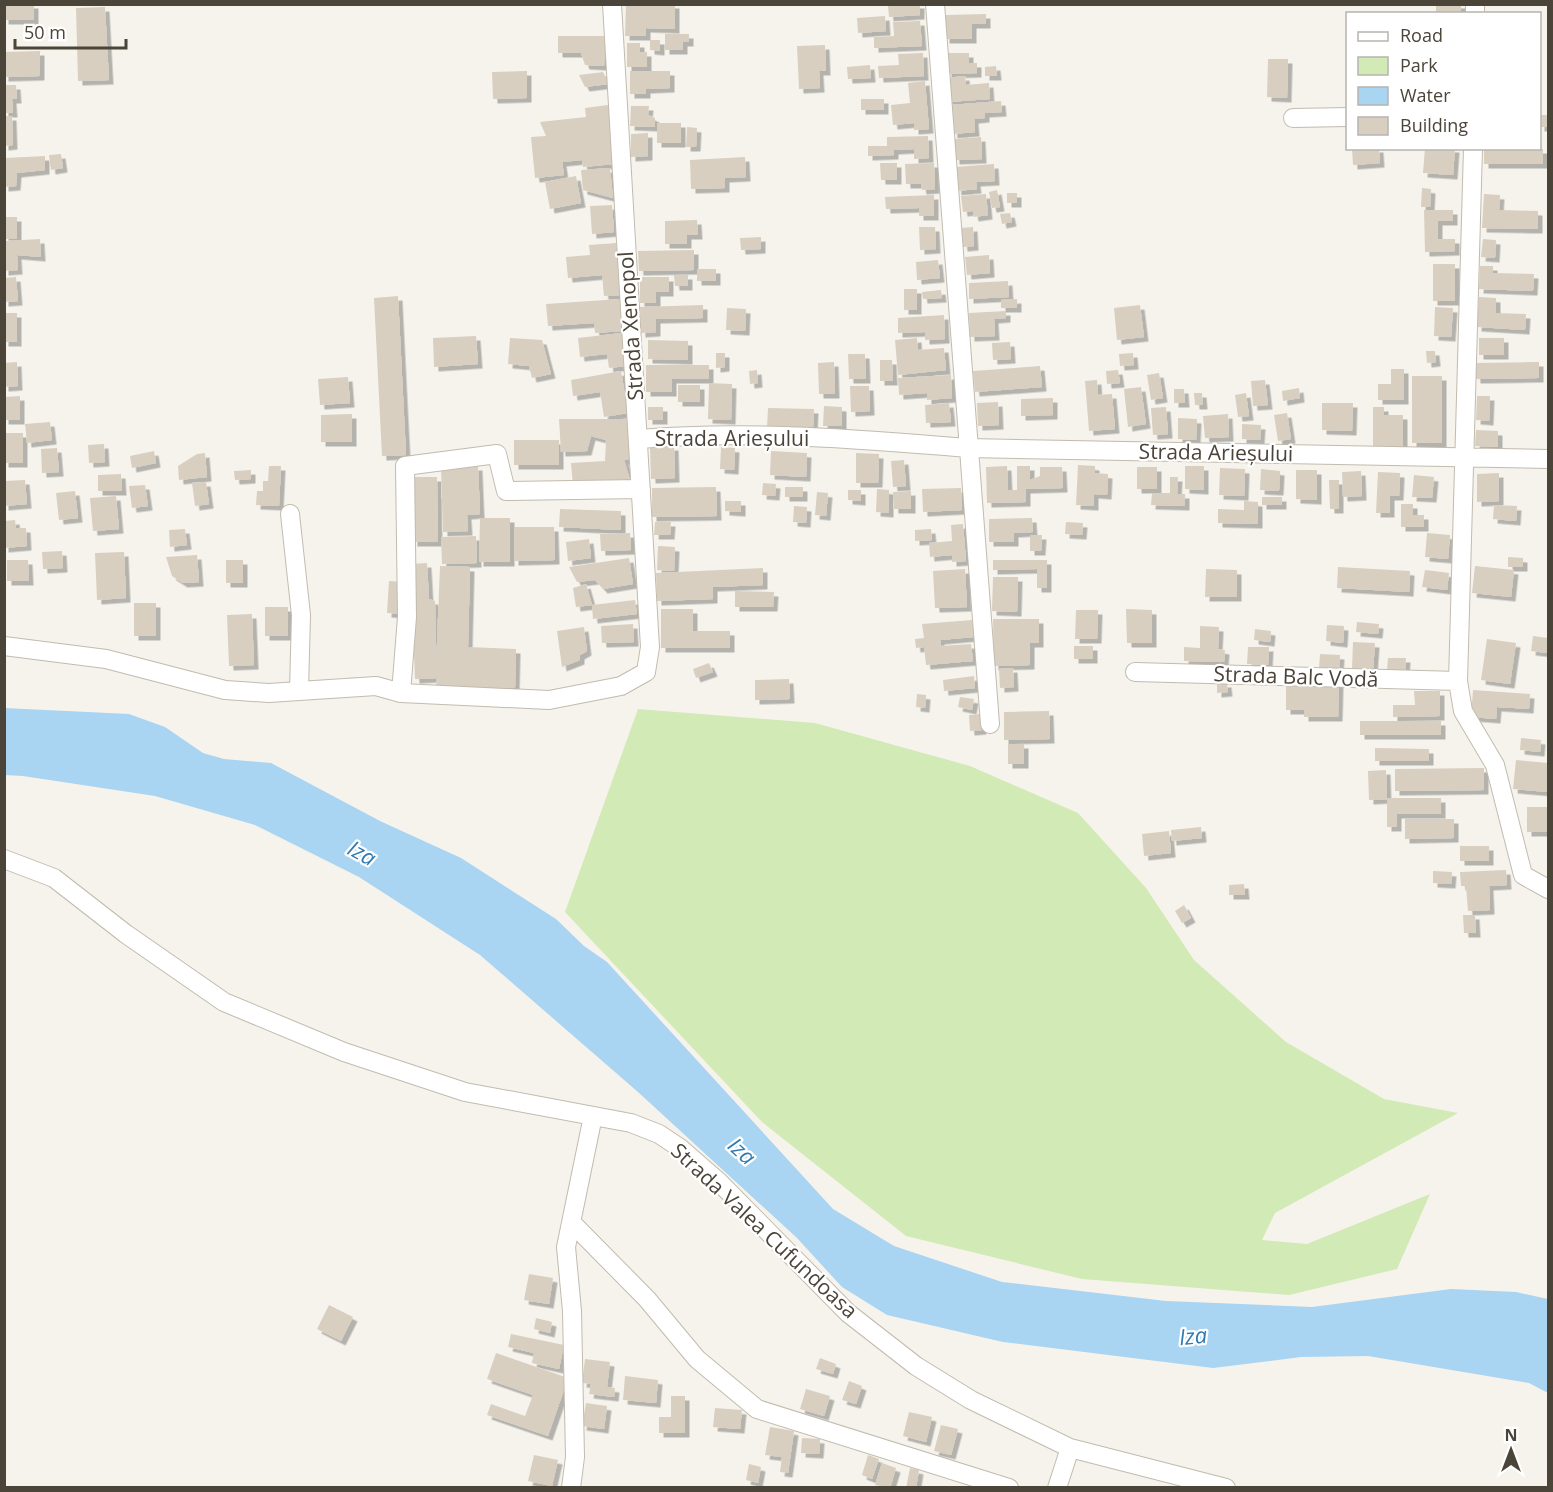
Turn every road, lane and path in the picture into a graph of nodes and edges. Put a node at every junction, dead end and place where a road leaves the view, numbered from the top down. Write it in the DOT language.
graph roads {
  1 [pos="612,4"];
  2 [pos="935,4"];
  3 [pos="1346,117"];
  4 [pos="1293,118"];
  5 [pos="1473,150"];
  6 [pos="640,439"];
  7 [pos="968,448"];
  8 [pos="1464,458"];
  9 [pos="1548,459"];
  10 [pos="641,489"];
  11 [pos="290,514"];
  12 [pos="4,646"];
  13 [pos="1135,672"];
  14 [pos="1458,681"];
  15 [pos="299,691"];
  16 [pos="401,693"];
  17 [pos="990,724"];
  18 [pos="4,859"];
  19 [pos="1548,889"];
  20 [pos="592,1116"];
  21 [pos="572,1223"];
  22 [pos="1070,1448"];
  23 [pos="571,1488"];
  24 [pos="1009,1488"];
  25 [pos="1057,1488"];
  26 [pos="1226,1488"];
  1 -- 6 [label="street, Strada Xenopol"];
  2 -- 7 [label="street"];
  3 -- 4 [label="street"];
  5 -- 8 [label="street"];
  6 -- 7 [label="street, Strada Arieșului"];
  6 -- 10 [label="street, Strada Xenopol"];
  7 -- 8 [label="street, Strada Arieșului"];
  7 -- 17 [label="street"];
  8 -- 9 [label="street"];
  8 -- 14 [label="street"];
  10 -- 16 [label="street, Strada Xenopol"];
  10 -- 16 [label="street"];
  11 -- 15 [label="street"];
  12 -- 15 [label="street"];
  13 -- 14 [label="street, Strada Balc Vodă"];
  14 -- 19 [label="street"];
  15 -- 16 [label="street"];
  18 -- 20 [label="street, Strada Valea Cufundoasa"];
  20 -- 21 [label="street"];
  20 -- 22 [label="street, Strada Valea Cufundoasa"];
  21 -- 23 [label="street"];
  21 -- 24 [label="street"];
  22 -- 25 [label="street"];
  22 -- 26 [label="street, Strada Valea Cufundoasa"];
}
